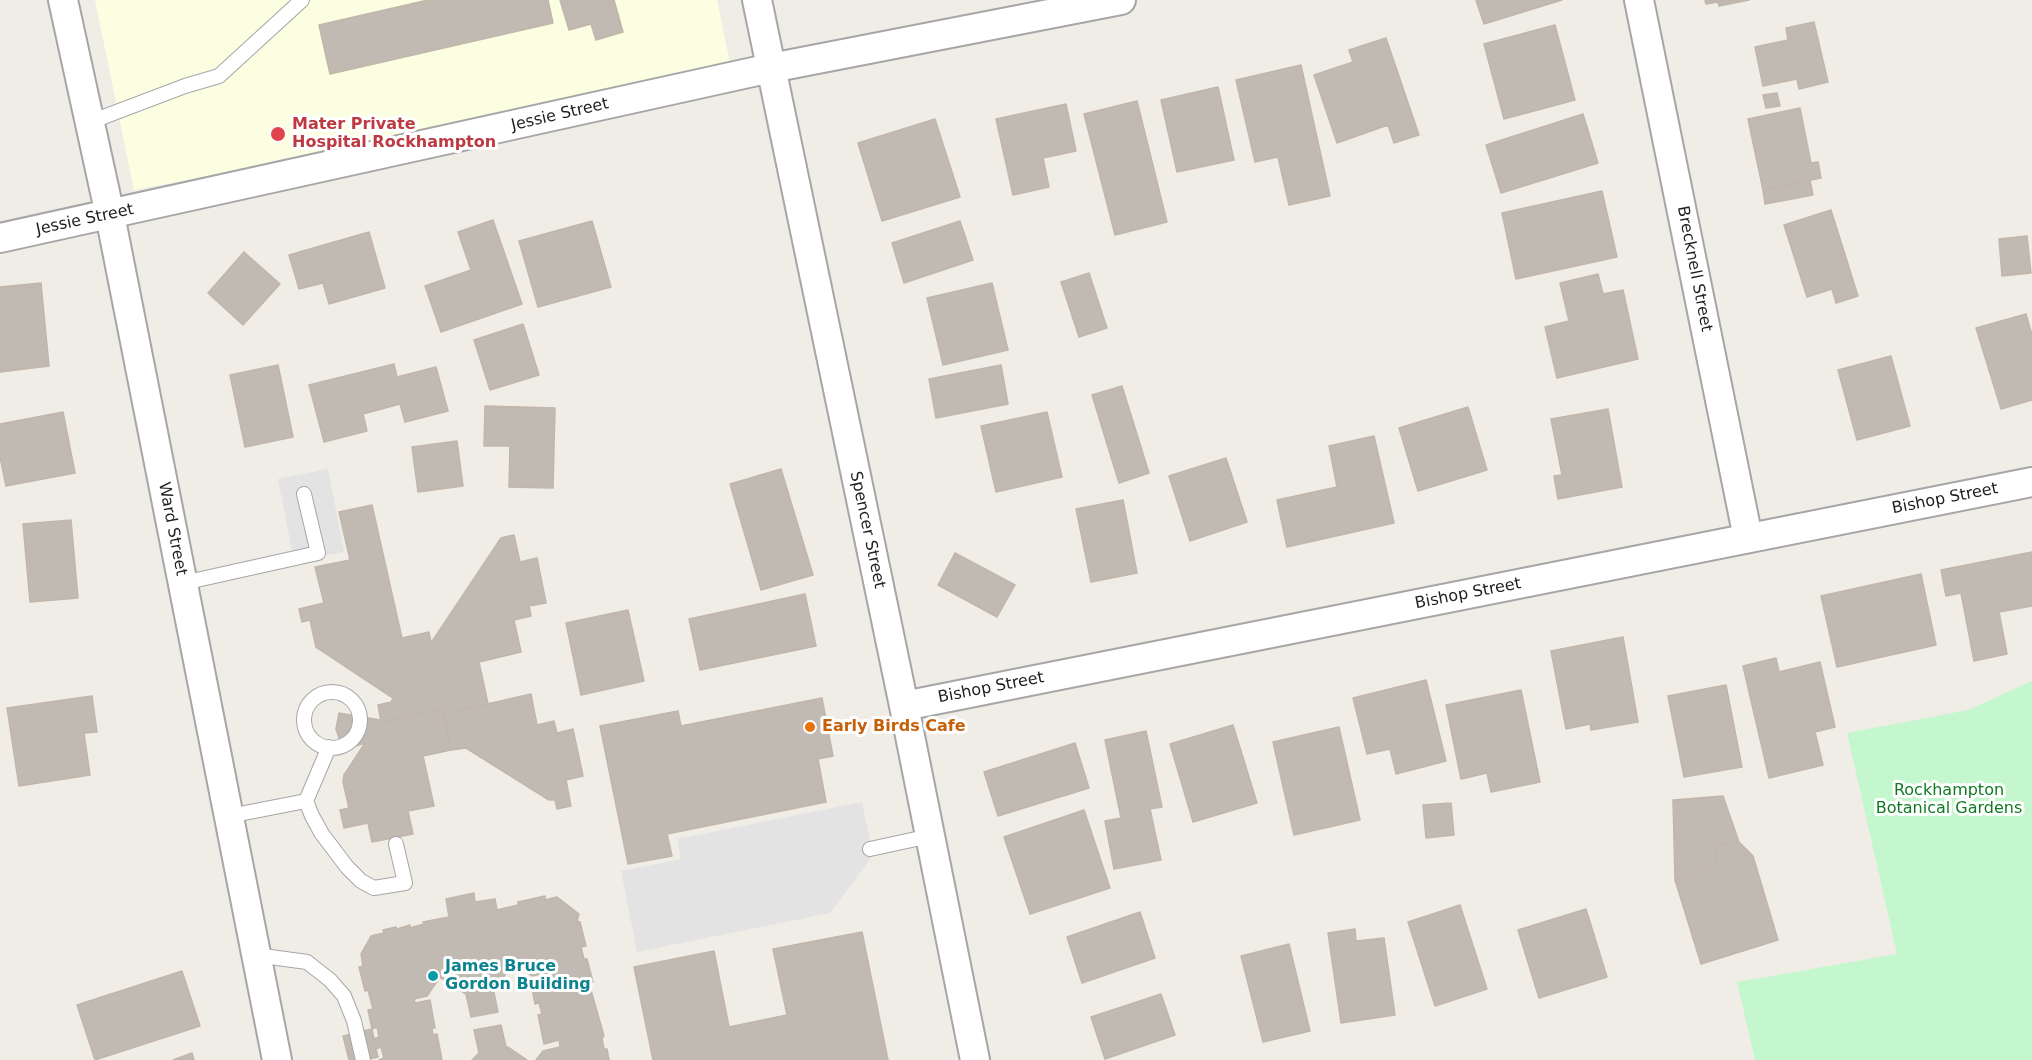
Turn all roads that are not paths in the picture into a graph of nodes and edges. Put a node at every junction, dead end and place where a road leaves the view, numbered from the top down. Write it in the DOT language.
graph roads {
  1 [pos="63,0"];
  2 [pos="302,0"];
  3 [pos="757,0"];
  4 [pos="1121,0"];
  5 [pos="1639,0"];
  6 [pos="771,68"];
  7 [pos="90,122"];
  8 [pos="110,215"];
  9 [pos="0,238"];
  10 [pos="2032,482"];
  11 [pos="304,494"];
  12 [pos="1748,538"];
  13 [pos="183,584"];
  14 [pos="904,706"];
  15 [pos="328,747"];
  16 [pos="306,801"];
  17 [pos="229,816"];
  18 [pos="930,836"];
  19 [pos="396,844"];
  20 [pos="870,849"];
  21 [pos="256,955"];
  22 [pos="277,1060"];
  23 [pos="363,1060"];
  24 [pos="975,1060"];
  1 -- 7 [label="street, Ward Street"];
  2 -- 7 [label="lane"];
  3 -- 6 [label="street, Spencer Street"];
  4 -- 6 [label="street, Jessie Street"];
  5 -- 12 [label="street, Brecknell Street"];
  6 -- 8 [label="street, Jessie Street"];
  6 -- 14 [label="street, Spencer Street"];
  7 -- 8 [label="street, Ward Street"];
  8 -- 9 [label="street, Jessie Street"];
  8 -- 13 [label="street, Ward Street"];
  10 -- 12 [label="street, Bishop Street"];
  11 -- 13 [label="lane"];
  12 -- 14 [label="street, Bishop Street"];
  13 -- 17 [label="street, Ward Street"];
  14 -- 18 [label="street, Spencer Street"];
  15 -- 15 [label="lane"];
  15 -- 16 [label="lane"];
  16 -- 17 [label="lane"];
  16 -- 19 [label="lane"];
  17 -- 21 [label="street, Ward Street"];
  18 -- 20 [label="lane"];
  18 -- 24 [label="street, Spencer Street"];
  21 -- 22 [label="street, Ward Street"];
  21 -- 23 [label="lane"];
}
